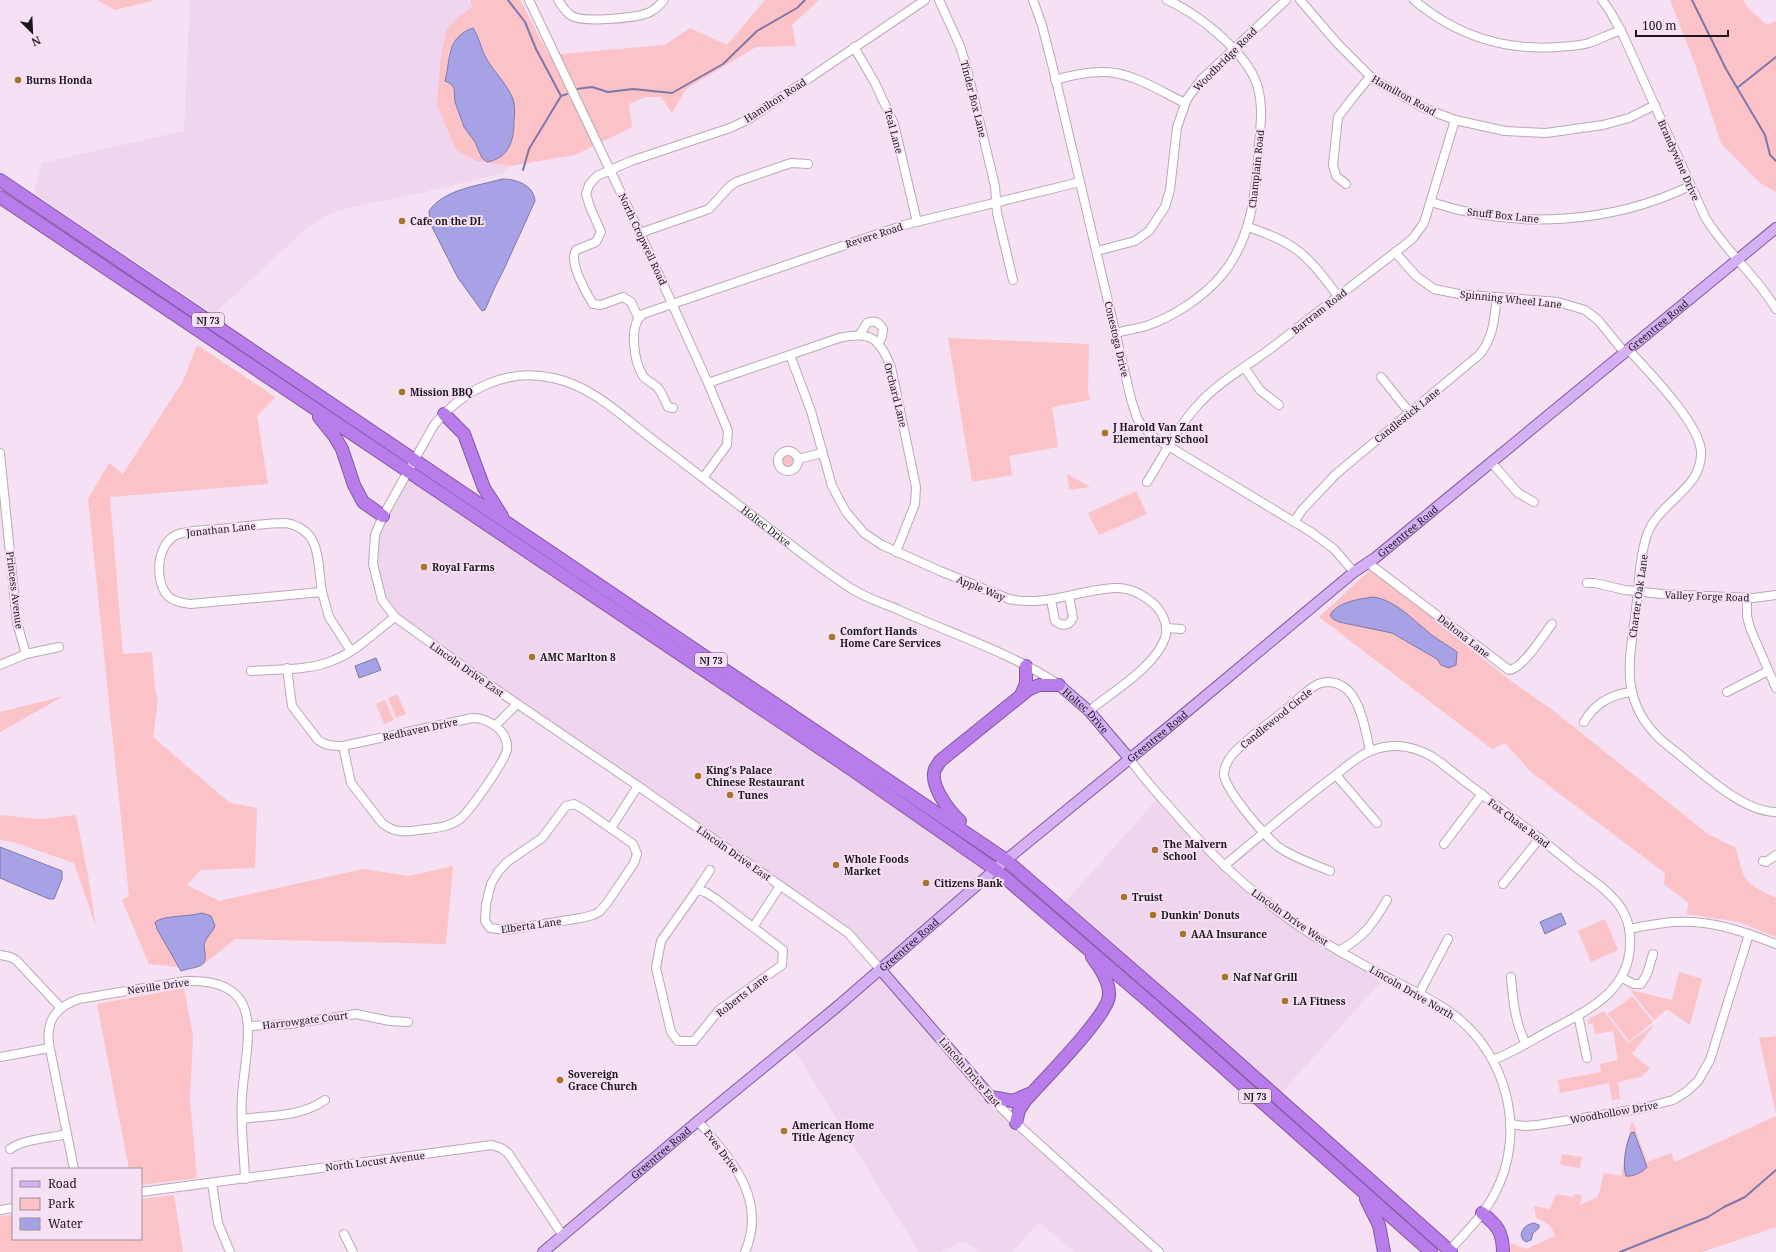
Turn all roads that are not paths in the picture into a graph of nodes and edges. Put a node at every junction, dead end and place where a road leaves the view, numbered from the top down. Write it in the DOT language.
graph roads {
  1 [pos="529,0"];
  2 [pos="558,0"];
  3 [pos="664,0"];
  4 [pos="925,0"];
  5 [pos="938,0"];
  6 [pos="1033,0"];
  7 [pos="1167,0"];
  8 [pos="1286,0"];
  9 [pos="1300,0"];
  10 [pos="1414,0"];
  11 [pos="1602,0"];
  12 [pos="1621,30"];
  13 [pos="854,48"];
  14 [pos="1233,50"];
  15 [pos="1370,77"];
  16 [pos="1056,80"];
  17 [pos="1185,104"];
  18 [pos="1655,105"];
  19 [pos="1455,120"];
  20 [pos="808,164"];
  21 [pos="611,171"];
  22 [pos="0,180"];
  23 [pos="1080,182"];
  24 [pos="1346,184"];
  25 [pos="1690,186"];
  26 [pos="0,197"];
  27 [pos="1431,202"];
  28 [pos="996,203"];
  29 [pos="917,222"];
  30 [pos="1248,227"];
  31 [pos="1776,228"];
  32 [pos="640,233"];
  33 [pos="1097,251"];
  34 [pos="1395,252"];
  35 [pos="1737,259"];
  36 [pos="1013,280"];
  37 [pos="1338,296"];
  38 [pos="1497,297"];
  39 [pos="672,304"];
  40 [pos="1776,309"];
  41 [pos="638,317"];
  42 [pos="1116,333"];
  43 [pos="860,334"];
  44 [pos="878,344"];
  45 [pos="1626,350"];
  46 [pos="790,355"];
  47 [pos="1244,367"];
  48 [pos="1381,377"];
  49 [pos="708,383"];
  50 [pos="296,396"];
  51 [pos="1279,405"];
  52 [pos="673,408"];
  53 [pos="1410,413"];
  54 [pos="444,414"];
  55 [pos="1169,447"];
  56 [pos="0,452"];
  57 [pos="822,453"];
  58 [pos="798,459"];
  59 [pos="415,460"];
  60 [pos="1491,462"];
  61 [pos="409,472"];
  62 [pos="703,478"];
  63 [pos="1146,482"];
  64 [pos="1534,502"];
  65 [pos="383,516"];
  66 [pos="504,520"];
  67 [pos="1294,522"];
  68 [pos="896,552"];
  69 [pos="1367,562"];
  70 [pos="1354,572"];
  71 [pos="1587,583"];
  72 [pos="322,592"];
  73 [pos="1638,592"];
  74 [pos="1776,595"];
  75 [pos="1069,596"];
  76 [pos="1747,597"];
  77 [pos="1051,600"];
  78 [pos="394,617"];
  79 [pos="1552,624"];
  80 [pos="1166,628"];
  81 [pos="1181,629"];
  82 [pos="59,647"];
  83 [pos="351,651"];
  84 [pos="26,654"];
  85 [pos="0,665"];
  86 [pos="1026,666"];
  87 [pos="287,668"];
  88 [pos="251,671"];
  89 [pos="1768,671"];
  90 [pos="1059,685"];
  91 [pos="1776,688"];
  92 [pos="1632,692"];
  93 [pos="1727,692"];
  94 [pos="1021,695"];
  95 [pos="517,704"];
  96 [pos="1089,711"];
  97 [pos="1584,722"];
  98 [pos="496,725"];
  99 [pos="343,746"];
  100 [pos="1370,751"];
  101 [pos="1129,758"];
  102 [pos="1336,775"];
  103 [pos="638,786"];
  104 [pos="1482,794"];
  105 [pos="1776,812"];
  106 [pos="1377,823"];
  107 [pos="611,828"];
  108 [pos="1264,833"];
  109 [pos="972,836"];
  110 [pos="1540,838"];
  111 [pos="1444,844"];
  112 [pos="1776,854"];
  113 [pos="1006,860"];
  114 [pos="1763,861"];
  115 [pos="1224,866"];
  116 [pos="710,870"];
  117 [pos="996,870"];
  118 [pos="1330,871"];
  119 [pos="1503,884"];
  120 [pos="780,886"];
  121 [pos="697,890"];
  122 [pos="1387,900"];
  123 [pos="754,926"];
  124 [pos="1629,929"];
  125 [pos="1749,934"];
  126 [pos="1448,939"];
  127 [pos="1080,940"];
  128 [pos="1776,944"];
  129 [pos="1339,951"];
  130 [pos="1653,954"];
  131 [pos="0,955"];
  132 [pos="880,969"];
  133 [pos="1511,976"];
  134 [pos="1622,978"];
  135 [pos="1419,994"];
  136 [pos="61,1008"];
  137 [pos="1578,1015"];
  138 [pos="408,1022"];
  139 [pos="249,1026"];
  140 [pos="1526,1044"];
  141 [pos="49,1048"];
  142 [pos="0,1057"];
  143 [pos="1587,1058"];
  144 [pos="1493,1060"];
  145 [pos="1032,1093"];
  146 [pos="991,1097"];
  147 [pos="325,1100"];
  148 [pos="242,1118"];
  149 [pos="698,1121"];
  150 [pos="1016,1123"];
  151 [pos="1510,1124"];
  152 [pos="67,1134"];
  153 [pos="10,1149"];
  154 [pos="74,1168"];
  155 [pos="245,1178"];
  156 [pos="212,1183"];
  157 [pos="1353,1183"];
  158 [pos="142,1192"];
  159 [pos="12,1208"];
  160 [pos="0,1210"];
  161 [pos="1482,1213"];
  162 [pos="344,1234"];
  163 [pos="563,1236"];
  164 [pos="1450,1251"];
  165 [pos="230,1252"];
  166 [pos="353,1252"];
  167 [pos="543,1252"];
  168 [pos="745,1252"];
  169 [pos="1159,1252"];
  170 [pos="1384,1252"];
  171 [pos="1431,1252"];
  172 [pos="1503,1252"];
  1 -- 21 [label="street, North Cropwell Road"];
  2 -- 3 [label="street"];
  4 -- 13 [label="street, Hamilton Road"];
  5 -- 28 [label="street, Tinder Box Lane"];
  6 -- 16 [label="street, Conestoga Drive"];
  7 -- 14 [label="street, Champlain Road"];
  8 -- 14 [label="street, Woodbridge Road"];
  9 -- 15 [label="street, Hamilton Road"];
  10 -- 12 [label="street"];
  11 -- 12 [label="street, Brandywine Drive"];
  12 -- 18 [label="street, Brandywine Drive"];
  13 -- 21 [label="street, Hamilton Road"];
  13 -- 29 [label="street, Teal Lane"];
  14 -- 17 [label="street, Woodbridge Road"];
  14 -- 30 [label="street, Champlain Road"];
  15 -- 19 [label="street, Hamilton Road"];
  15 -- 24 [label="street"];
  16 -- 17 [label="street"];
  16 -- 23 [label="street, Conestoga Drive"];
  17 -- 33 [label="street, Woodbridge Road"];
  18 -- 19 [label="street, Hamilton Road"];
  18 -- 25 [label="street, Brandywine Drive"];
  19 -- 27 [label="street, Bartram Road"];
  20 -- 32 [label="street"];
  21 -- 32 [label="street, North Cropwell Road"];
  21 -- 41 [label="street, Hamilton Road"];
  22 -- 59 [label="highway, NJ 73"];
  23 -- 28 [label="street, Revere Road"];
  23 -- 33 [label="street, Conestoga Drive"];
  25 -- 27 [label="street, Snuff Box Lane"];
  25 -- 35 [label="street, Brandywine Drive"];
  26 -- 50 [label="highway, NJ 73"];
  27 -- 34 [label="street, Bartram Road"];
  28 -- 29 [label="street, Revere Road"];
  28 -- 36 [label="street, Tinder Box Lane"];
  29 -- 39 [label="street, Revere Road"];
  30 -- 37 [label="street"];
  30 -- 42 [label="street, Champlain Road"];
  31 -- 35 [label="main road, Greentree Road"];
  32 -- 39 [label="street, North Cropwell Road"];
  33 -- 42 [label="street, Conestoga Drive"];
  34 -- 37 [label="street, Bartram Road"];
  34 -- 38 [label="street, Spinning Wheel Lane"];
  35 -- 40 [label="street, Brandywine Drive"];
  35 -- 45 [label="main road, Greentree Road"];
  37 -- 47 [label="street, Bartram Road"];
  38 -- 45 [label="street, Spinning Wheel Lane"];
  38 -- 53 [label="street, Candlestick Lane"];
  39 -- 41 [label="street, Revere Road"];
  39 -- 49 [label="street, North Cropwell Road"];
  41 -- 52 [label="street"];
  42 -- 55 [label="street, Conestoga Drive"];
  43 -- 44 [label="street"];
  43 -- 44 [label="street"];
  43 -- 46 [label="street"];
  44 -- 68 [label="street, Orchard Lane"];
  45 -- 60 [label="main road, Greentree Road"];
  45 -- 73 [label="street, Charter Oak Lane"];
  46 -- 49 [label="street"];
  46 -- 57 [label="street, Apple Way"];
  47 -- 51 [label="street"];
  47 -- 55 [label="street, Bartram Road"];
  48 -- 53 [label="street"];
  49 -- 62 [label="street, North Cropwell Road"];
  50 -- 61 [label="highway, NJ 73"];
  50 -- 65 [label="highway"];
  53 -- 67 [label="street, Candlestick Lane"];
  54 -- 59 [label="street, Holtec Drive"];
  54 -- 62 [label="street, Holtec Drive"];
  54 -- 66 [label="highway"];
  55 -- 63 [label="street, Bartram Road"];
  55 -- 67 [label="street, Conestoga Drive"];
  56 -- 84 [label="street, Princess Avenue"];
  57 -- 58 [label="street"];
  57 -- 68 [label="street, Apple Way"];
  59 -- 61 [label="street, Lincoln Drive East"];
  59 -- 66 [label="highway, NJ 73"];
  60 -- 64 [label="street"];
  60 -- 69 [label="main road, Greentree Road"];
  61 -- 65 [label="street, Lincoln Drive East"];
  61 -- 117 [label="highway, NJ 73"];
  62 -- 86 [label="street, Holtec Drive"];
  65 -- 78 [label="street, Lincoln Drive East"];
  66 -- 109 [label="highway, NJ 73"];
  67 -- 70 [label="street, Conestoga Drive"];
  68 -- 77 [label="street, Apple Way"];
  69 -- 70 [label="main road, Greentree Road"];
  69 -- 79 [label="street, Deltona Lane"];
  70 -- 101 [label="main road, Greentree Road"];
  71 -- 73 [label="street, Valley Forge Road"];
  72 -- 72 [label="street, Jonathan Lane"];
  72 -- 83 [label="street, Jonathan Lane"];
  73 -- 76 [label="street, Valley Forge Road"];
  73 -- 92 [label="street, Charter Oak Lane"];
  74 -- 76 [label="street, Valley Forge Road"];
  75 -- 77 [label="street, Apple Way"];
  75 -- 77 [label="street"];
  75 -- 80 [label="street, Apple Way"];
  76 -- 89 [label="street"];
  78 -- 83 [label="street"];
  78 -- 95 [label="street, Lincoln Drive East"];
  80 -- 81 [label="street"];
  80 -- 96 [label="street"];
  82 -- 84 [label="street"];
  83 -- 87 [label="street"];
  84 -- 85 [label="street"];
  86 -- 90 [label="street, Holtec Drive"];
  86 -- 94 [label="highway"];
  87 -- 88 [label="street"];
  87 -- 99 [label="street, Redhaven Drive"];
  89 -- 91 [label="street"];
  89 -- 93 [label="street"];
  90 -- 94 [label="highway"];
  90 -- 96 [label="main road, Holtec Drive"];
  92 -- 97 [label="street"];
  92 -- 105 [label="street, Charter Oak Lane"];
  94 -- 109 [label="highway"];
  95 -- 98 [label="street"];
  95 -- 103 [label="street, Lincoln Drive East"];
  96 -- 101 [label="main road, Holtec Drive"];
  98 -- 99 [label="street, Redhaven Drive"];
  98 -- 99 [label="street"];
  100 -- 102 [label="street, Fox Chase Road"];
  100 -- 104 [label="street, Fox Chase Road"];
  100 -- 108 [label="street, Candlewood Circle"];
  101 -- 113 [label="main road, Greentree Road"];
  101 -- 115 [label="street, Lincoln Drive West"];
  102 -- 106 [label="street"];
  102 -- 108 [label="street, Fox Chase Road"];
  103 -- 107 [label="street"];
  103 -- 120 [label="street, Lincoln Drive East"];
  104 -- 110 [label="street, Fox Chase Road"];
  104 -- 111 [label="street"];
  107 -- 107 [label="street, Elberta Lane"];
  108 -- 115 [label="street, Fox Chase Road"];
  108 -- 118 [label="street, Candlewood Circle"];
  109 -- 113 [label="highway, NJ 73"];
  110 -- 119 [label="street"];
  110 -- 124 [label="street, Fox Chase Road"];
  112 -- 114 [label="street"];
  113 -- 117 [label="main road, Greentree Road"];
  113 -- 164 [label="highway, NJ 73"];
  115 -- 129 [label="street, Lincoln Drive West"];
  116 -- 121 [label="street"];
  117 -- 127 [label="highway, NJ 73"];
  117 -- 132 [label="main road, Greentree Road"];
  120 -- 123 [label="street"];
  120 -- 132 [label="street, Lincoln Drive East"];
  121 -- 123 [label="street, Roberts Lane"];
  121 -- 123 [label="street, Roberts Lane"];
  122 -- 129 [label="street"];
  124 -- 125 [label="street"];
  124 -- 134 [label="street, Fox Chase Road"];
  125 -- 128 [label="street"];
  125 -- 151 [label="street, Woodhollow Drive"];
  126 -- 135 [label="street"];
  127 -- 145 [label="highway"];
  127 -- 157 [label="highway, NJ 73"];
  129 -- 135 [label="street, Lincoln Drive North"];
  130 -- 134 [label="street"];
  131 -- 136 [label="street"];
  132 -- 146 [label="main road, Lincoln Drive East"];
  132 -- 149 [label="main road, Greentree Road"];
  133 -- 140 [label="street"];
  134 -- 137 [label="street, Fox Chase Road"];
  135 -- 144 [label="street, Lincoln Drive North"];
  136 -- 139 [label="street, Neville Drive"];
  136 -- 141 [label="street"];
  137 -- 140 [label="street, Fox Chase Road"];
  137 -- 143 [label="street"];
  138 -- 139 [label="street, Harrowgate Court"];
  139 -- 148 [label="street, Neville Drive"];
  140 -- 144 [label="street, Fox Chase Road"];
  141 -- 142 [label="street"];
  141 -- 152 [label="street"];
  144 -- 151 [label="street"];
  145 -- 146 [label="highway"];
  145 -- 150 [label="highway"];
  146 -- 150 [label="street, Lincoln Drive East"];
  147 -- 148 [label="street"];
  148 -- 155 [label="street, Neville Drive"];
  149 -- 163 [label="main road, Greentree Road"];
  149 -- 168 [label="street, Eves Drive"];
  150 -- 169 [label="street, Lincoln Drive East"];
  151 -- 161 [label="street"];
  152 -- 153 [label="street"];
  152 -- 154 [label="street"];
  155 -- 156 [label="street, North Locust Avenue"];
  155 -- 163 [label="street, North Locust Avenue"];
  156 -- 158 [label="street, North Locust Avenue"];
  156 -- 165 [label="street"];
  157 -- 170 [label="highway"];
  157 -- 171 [label="highway, NJ 73"];
  159 -- 160 [label="street"];
  161 -- 164 [label="street"];
  161 -- 172 [label="highway"];
  162 -- 166 [label="street"];
  163 -- 167 [label="main road, Greentree Road"];
}
